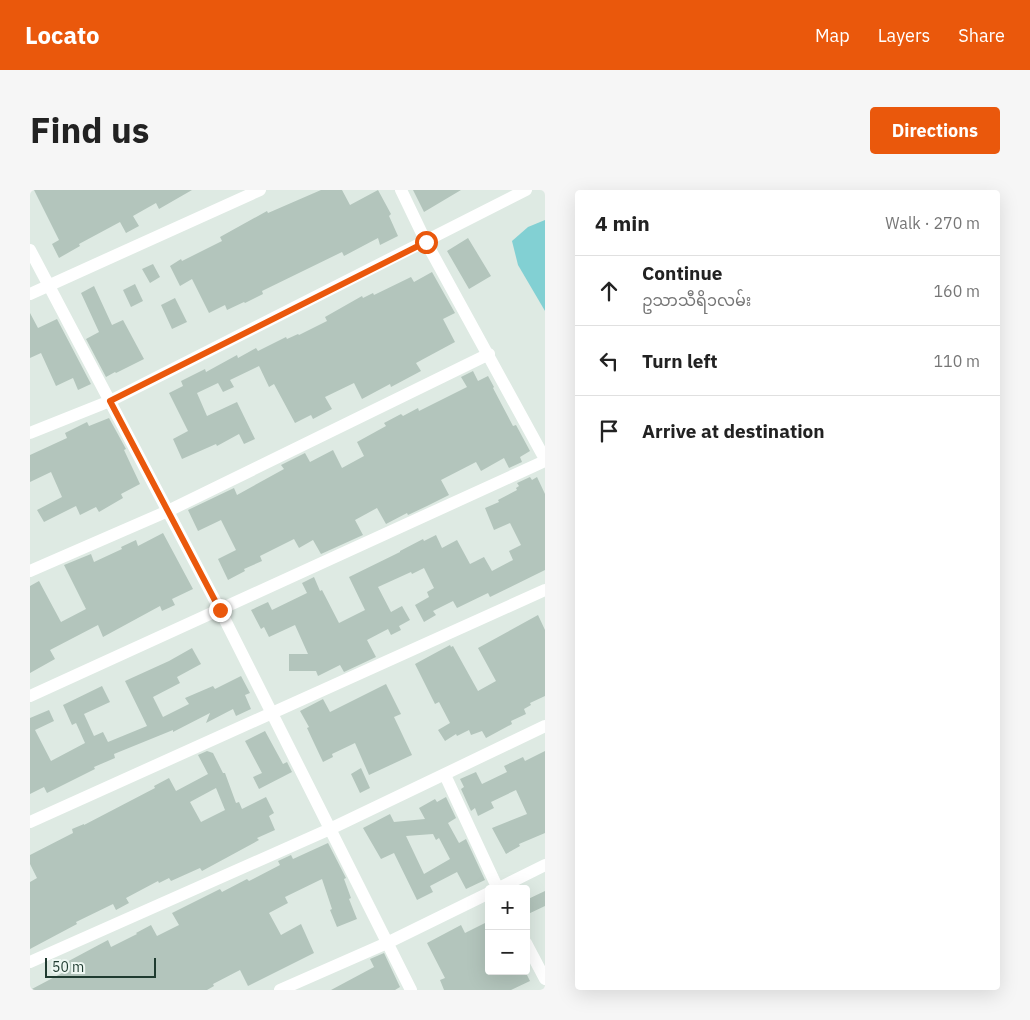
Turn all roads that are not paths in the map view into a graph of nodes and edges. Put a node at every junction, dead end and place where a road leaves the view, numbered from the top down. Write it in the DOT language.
graph roads {
  1 [pos="260,190"];
  2 [pos="401,190"];
  3 [pos="526,190"];
  4 [pos="426,242"];
  5 [pos="30,250"];
  6 [pos="49,285"];
  7 [pos="30,294"];
  8 [pos="489,354"];
  9 [pos="110,401"];
  10 [pos="30,433"];
  11 [pos="545,460"];
  12 [pos="168,511"];
  13 [pos="30,571"];
  14 [pos="545,590"];
  15 [pos="220,610"];
  16 [pos="30,696"];
  17 [pos="272,714"];
  18 [pos="545,726"];
  19 [pos="444,775"];
  20 [pos="30,822"];
  21 [pos="330,829"];
  22 [pos="545,865"];
  23 [pos="496,885"];
  24 [pos="506,885"];
  25 [pos="485,895"];
  26 [pos="387,943"];
  27 [pos="530,951"];
  28 [pos="30,962"];
  29 [pos="545,979"];
  30 [pos="280,990"];
  31 [pos="411,990"];
  1 -- 6 [label="street"];
  2 -- 4 [label="street"];
  3 -- 4 [label="street"];
  4 -- 8 [label="street"];
  4 -- 9 [label="street"];
  5 -- 6 [label="street"];
  6 -- 7 [label="street"];
  6 -- 9 [label="street"];
  8 -- 11 [label="street"];
  8 -- 12 [label="street"];
  9 -- 10 [label="street"];
  9 -- 12 [label="street"];
  11 -- 15 [label="street"];
  12 -- 13 [label="street"];
  12 -- 15 [label="street"];
  14 -- 17 [label="street"];
  15 -- 16 [label="street"];
  15 -- 17 [label="street"];
  17 -- 20 [label="street"];
  17 -- 21 [label="street"];
  18 -- 19 [label="street"];
  19 -- 21 [label="street"];
  19 -- 23 [label="street"];
  21 -- 26 [label="street"];
  21 -- 28 [label="street"];
  22 -- 24 [label="street"];
  25 -- 26 [label="street"];
  26 -- 30 [label="street"];
  26 -- 31 [label="street"];
  27 -- 29 [label="street"];
}
